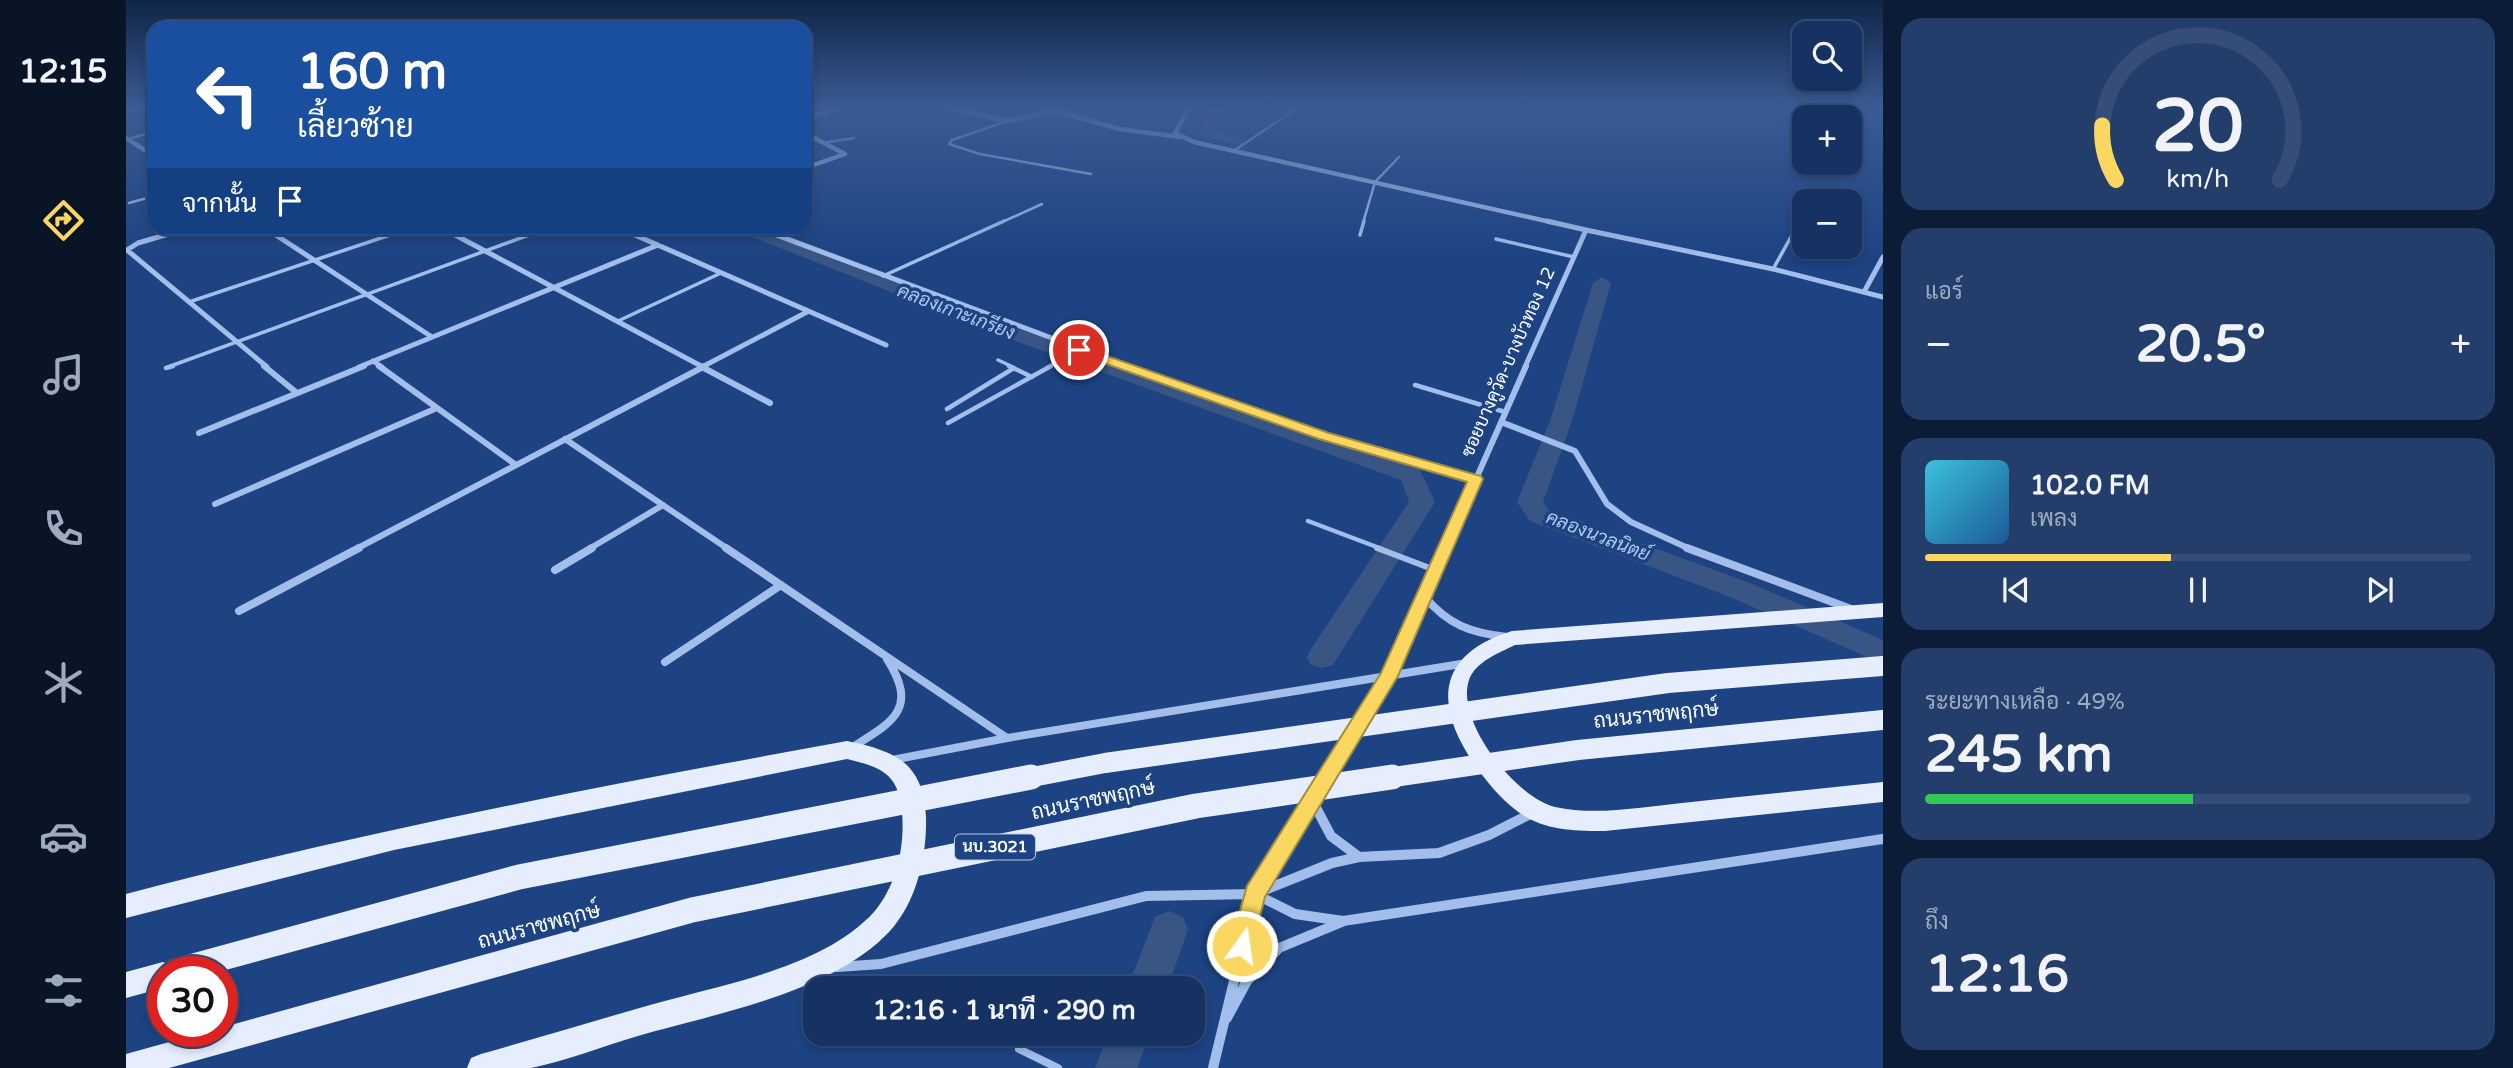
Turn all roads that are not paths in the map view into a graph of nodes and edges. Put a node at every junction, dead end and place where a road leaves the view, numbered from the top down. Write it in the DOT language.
graph roads {
  1 [pos="834,158"];
  2 [pos="1001,158"];
  3 [pos="1260,158"];
  4 [pos="1398,158"];
  5 [pos="812,166"];
  6 [pos="1091,174"];
  7 [pos="1375,182"];
  8 [pos="147,198"];
  9 [pos="129,203"];
  10 [pos="1042,204"];
  11 [pos="1586,230"];
  12 [pos="165,235"];
  13 [pos="276,235"];
  14 [pos="390,235"];
  15 [pos="455,235"];
  16 [pos="529,235"];
  17 [pos="635,235"];
  18 [pos="776,235"];
  19 [pos="1360,235"];
  20 [pos="1792,236"];
  21 [pos="1496,239"];
  22 [pos="658,245"];
  23 [pos="485,251"];
  24 [pos="1574,257"];
  25 [pos="1883,257"];
  26 [pos="314,260"];
  27 [pos="1773,269"];
  28 [pos="721,273"];
  29 [pos="883,276"];
  30 [pos="554,287"];
  31 [pos="1864,292"];
  32 [pos="367,294"];
  33 [pos="1883,297"];
  34 [pos="189,302"];
  35 [pos="807,312"];
  36 [pos="618,321"];
  37 [pos="432,337"];
  38 [pos="237,342"];
  39 [pos="886,345"];
  40 [pos="1077,351"];
  41 [pos="998,360"];
  42 [pos="373,361"];
  43 [pos="703,367"];
  44 [pos="166,368"];
  45 [pos="1014,368"];
  46 [pos="1032,377"];
  47 [pos="1415,385"];
  48 [pos="297,393"];
  49 [pos="770,403"];
  50 [pos="437,408"];
  51 [pos="947,409"];
  52 [pos="1505,412"];
  53 [pos="1501,422"];
  54 [pos="948,424"];
  55 [pos="200,433"];
  56 [pos="565,439"];
  57 [pos="516,465"];
  58 [pos="1475,479"];
  59 [pos="215,504"];
  60 [pos="663,505"];
  61 [pos="1308,521"];
  62 [pos="555,570"];
  63 [pos="1435,570"];
  64 [pos="781,585"];
  65 [pos="1424,596"];
  66 [pos="1883,610"];
  67 [pos="239,611"];
  68 [pos="1858,612"];
  69 [pos="1512,638"];
  70 [pos="884,655"];
  71 [pos="665,662"];
  72 [pos="1469,663"];
  73 [pos="1883,666"];
  74 [pos="1389,676"];
  75 [pos="1883,720"];
  76 [pos="1007,738"];
  77 [pos="847,750"];
  78 [pos="888,761"];
  79 [pos="1883,792"];
  80 [pos="1312,800"];
  81 [pos="1536,811"];
  82 [pos="1883,839"];
  83 [pos="1359,857"];
  84 [pos="1255,894"];
  85 [pos="126,906"];
  86 [pos="1343,921"];
  87 [pos="230,956"];
  88 [pos="808,969"];
  89 [pos="147,979"];
  90 [pos="126,985"];
  91 [pos="1222,1025"];
  92 [pos="1019,1049"];
  93 [pos="126,1067"];
  94 [pos="481,1068"];
  95 [pos="1058,1068"];
  96 [pos="1213,1068"];
  1 -- 5 [label="street"];
  2 -- 6 [label="lane"];
  3 -- 7 [label="street"];
  4 -- 7 [label="lane"];
  7 -- 11 [label="street"];
  7 -- 19 [label="lane"];
  8 -- 9 [label="lane"];
  10 -- 29 [label="lane"];
  11 -- 24 [label="street, ซอยบางคูวัด-บางบัวทอง 12"];
  11 -- 27 [label="street"];
  12 -- 34 [label="street"];
  13 -- 26 [label="street"];
  14 -- 26 [label="lane"];
  15 -- 23 [label="street"];
  16 -- 23 [label="lane"];
  17 -- 22 [label="street"];
  18 -- 29 [label="street"];
  20 -- 27 [label="lane"];
  21 -- 24 [label="lane"];
  22 -- 28 [label="street"];
  22 -- 30 [label="street"];
  23 -- 30 [label="street"];
  23 -- 32 [label="lane"];
  24 -- 52 [label="street, ซอยบางคูวัด-บางบัวทอง 12"];
  25 -- 31 [label="street"];
  26 -- 32 [label="street"];
  26 -- 34 [label="lane"];
  27 -- 31 [label="street"];
  28 -- 35 [label="street"];
  28 -- 36 [label="lane"];
  29 -- 40 [label="street"];
  30 -- 36 [label="street"];
  30 -- 37 [label="street"];
  31 -- 33 [label="street"];
  32 -- 37 [label="street"];
  32 -- 38 [label="lane"];
  34 -- 38 [label="street"];
  35 -- 39 [label="street"];
  35 -- 43 [label="street"];
  36 -- 43 [label="street"];
  37 -- 42 [label="street"];
  38 -- 44 [label="lane"];
  38 -- 48 [label="street"];
  40 -- 46 [label="lane"];
  40 -- 58 [label="street"];
  41 -- 45 [label="lane"];
  42 -- 48 [label="street"];
  42 -- 50 [label="street"];
  43 -- 49 [label="street"];
  43 -- 56 [label="street"];
  45 -- 46 [label="lane"];
  45 -- 51 [label="lane"];
  46 -- 54 [label="lane"];
  47 -- 52 [label="lane"];
  48 -- 55 [label="street"];
  50 -- 57 [label="street"];
  50 -- 59 [label="street"];
  52 -- 53 [label="street, ซอยบางคูวัด-บางบัวทอง 12"];
  53 -- 58 [label="street, ซอยบางคูวัด-บางบัวทอง 12"];
  53 -- 68 [label="street"];
  56 -- 57 [label="street"];
  56 -- 60 [label="street"];
  57 -- 67 [label="street"];
  58 -- 63 [label="street, ซอยบางคูวัด-บางบัวทอง 12"];
  60 -- 62 [label="street"];
  60 -- 64 [label="street"];
  61 -- 63 [label="lane"];
  63 -- 65 [label="street, ซอยบางคูวัด-บางบัวทอง 12"];
  64 -- 70 [label="street"];
  64 -- 71 [label="street"];
  65 -- 69 [label="street"];
  65 -- 74 [label="street, ซอยบางคูวัด-บางบัวทอง 12"];
  66 -- 68 [label="main road"];
  68 -- 69 [label="main road"];
  69 -- 72 [label="main road"];
  70 -- 76 [label="street"];
  70 -- 77 [label="street"];
  72 -- 74 [label="street"];
  72 -- 81 [label="main road"];
  73 -- 87 [label="main road, ถนนราชพฤกษ์, bridge"];
  74 -- 76 [label="street"];
  74 -- 80 [label="street, ซอยบางคูวัด-บางบัวทอง 12"];
  75 -- 93 [label="main road, ถนนราชพฤกษ์ / นบ.3021, bridge"];
  76 -- 78 [label="street"];
  77 -- 78 [label="main road"];
  77 -- 85 [label="main road"];
  78 -- 88 [label="main road"];
  79 -- 81 [label="main road"];
  80 -- 83 [label="street"];
  80 -- 84 [label="street, ซอยบางคูวัด-บางบัวทอง 12"];
  81 -- 83 [label="street"];
  82 -- 86 [label="street"];
  83 -- 84 [label="street"];
  84 -- 86 [label="street"];
  84 -- 88 [label="street"];
  84 -- 91 [label="street, ซอยบางคูวัด-บางบัวทอง 12"];
  86 -- 91 [label="street"];
  88 -- 94 [label="main road"];
  89 -- 90 [label="main road"];
  91 -- 96 [label="street, ซอยบางคูวัด-บางบัวทอง 12"];
  92 -- 95 [label="lane"];
}
